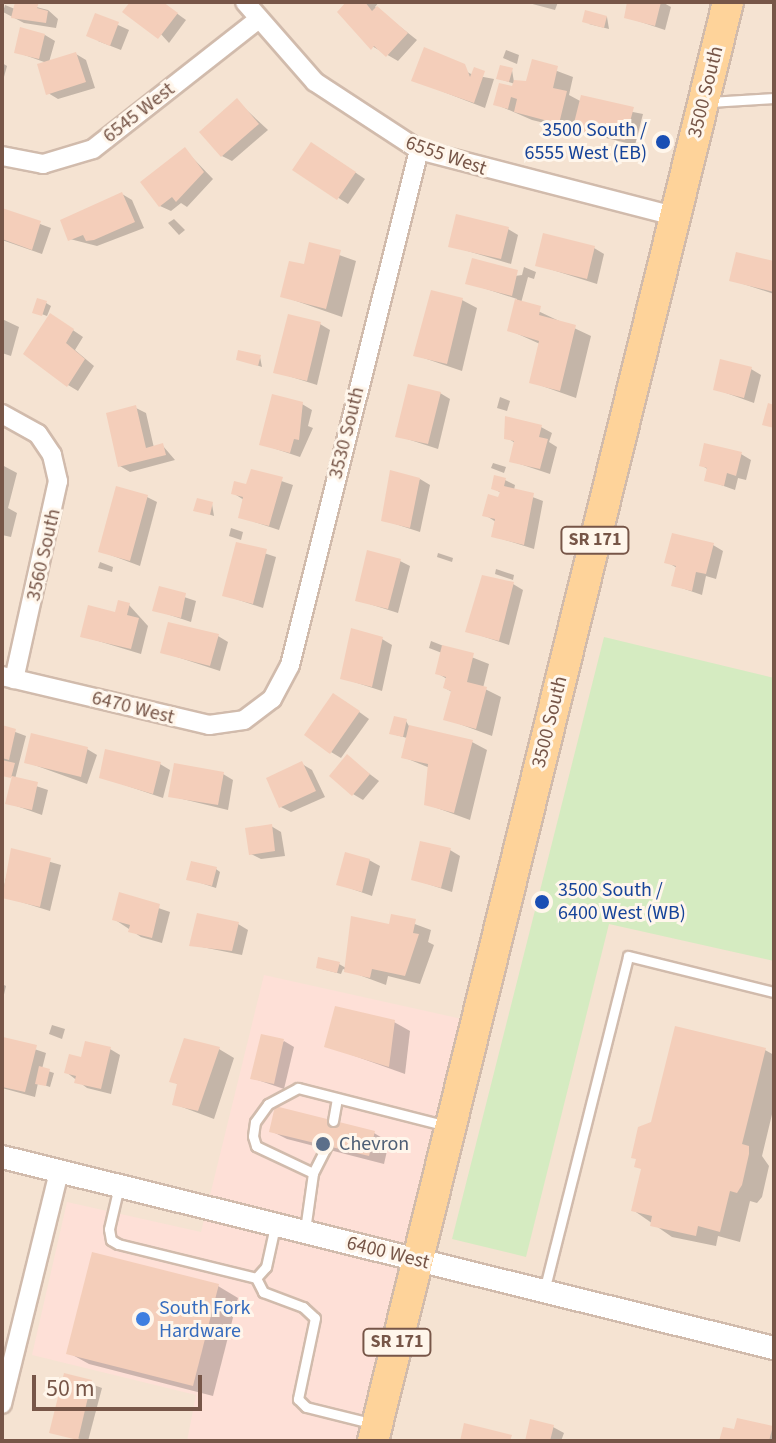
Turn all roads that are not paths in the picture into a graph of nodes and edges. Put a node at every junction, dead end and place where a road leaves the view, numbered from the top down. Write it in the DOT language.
graph roads {
  1 [pos="245,2"];
  2 [pos="728,2"];
  3 [pos="259,19"];
  4 [pos="774,98"];
  5 [pos="703,103"];
  6 [pos="419,150"];
  7 [pos="2,156"];
  8 [pos="675,216"];
  9 [pos="2,414"];
  10 [pos="8,678"];
  11 [pos="262,708"];
  12 [pos="774,992"];
  13 [pos="337,1098"];
  14 [pos="333,1121"];
  15 [pos="450,1127"];
  16 [pos="327,1146"];
  17 [pos="2,1157"];
  18 [pos="59,1172"];
  19 [pos="313,1173"];
  20 [pos="119,1186"];
  21 [pos="275,1226"];
  22 [pos="305,1233"];
  23 [pos="418,1260"];
  24 [pos="256,1278"];
  25 [pos="544,1291"];
  26 [pos="774,1348"];
  27 [pos="2,1404"];
  28 [pos="375,1433"];
  1 -- 3 [label="street, 6555 West"];
  2 -- 5 [label="main road, 3500 South / SR 171"];
  3 -- 6 [label="street, 6555 West"];
  3 -- 7 [label="street, 6545 West"];
  4 -- 5 [label="lane"];
  5 -- 8 [label="main road, 3500 South / SR 171"];
  6 -- 8 [label="street, 6555 West"];
  6 -- 11 [label="street, 3530 South"];
  8 -- 15 [label="main road, 3500 South / SR 171"];
  9 -- 10 [label="street, 3560 South"];
  10 -- 11 [label="street, 6470 West"];
  12 -- 25 [label="lane"];
  13 -- 14 [label="lane"];
  13 -- 15 [label="lane"];
  13 -- 19 [label="lane"];
  15 -- 23 [label="main road, 3500 South / SR 171"];
  16 -- 19 [label="lane"];
  17 -- 18 [label="street, 6400 West"];
  18 -- 20 [label="street, 6400 West"];
  18 -- 27 [label="street"];
  19 -- 22 [label="lane"];
  20 -- 21 [label="street, 6400 West"];
  20 -- 24 [label="lane"];
  21 -- 22 [label="street, 6400 West"];
  21 -- 24 [label="lane"];
  22 -- 23 [label="street, 6400 West"];
  23 -- 25 [label="street, 6400 West"];
  23 -- 28 [label="main road, 3500 South / SR 171"];
  24 -- 28 [label="lane"];
  25 -- 26 [label="street, 6400 West"];
}
